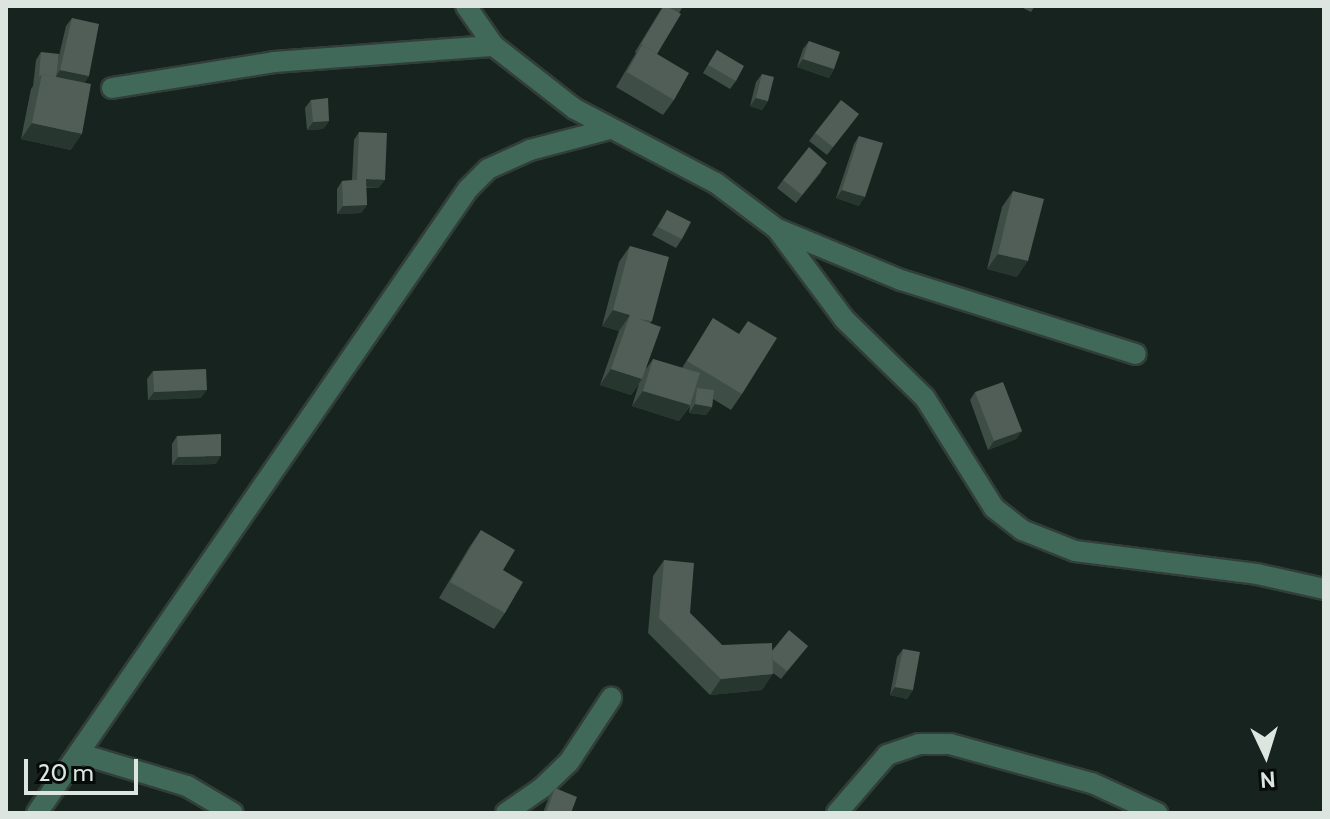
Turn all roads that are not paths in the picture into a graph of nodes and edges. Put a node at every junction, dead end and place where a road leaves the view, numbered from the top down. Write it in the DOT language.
graph roads {
  1 [pos="466,6"];
  2 [pos="494,46"];
  3 [pos="112,88"];
  4 [pos="610,129"];
  5 [pos="777,229"];
  6 [pos="1136,354"];
  7 [pos="1324,589"];
  8 [pos="611,698"];
  9 [pos="81,754"];
  10 [pos="37,813"];
  11 [pos="233,813"];
  12 [pos="506,813"];
  13 [pos="837,813"];
  14 [pos="1157,813"];
  1 -- 2 [label="street"];
  2 -- 3 [label="street"];
  2 -- 4 [label="street"];
  4 -- 5 [label="street"];
  4 -- 9 [label="street"];
  5 -- 6 [label="street"];
  5 -- 7 [label="street"];
  8 -- 12 [label="street"];
  9 -- 10 [label="street"];
  9 -- 11 [label="street"];
  13 -- 14 [label="street"];
}
